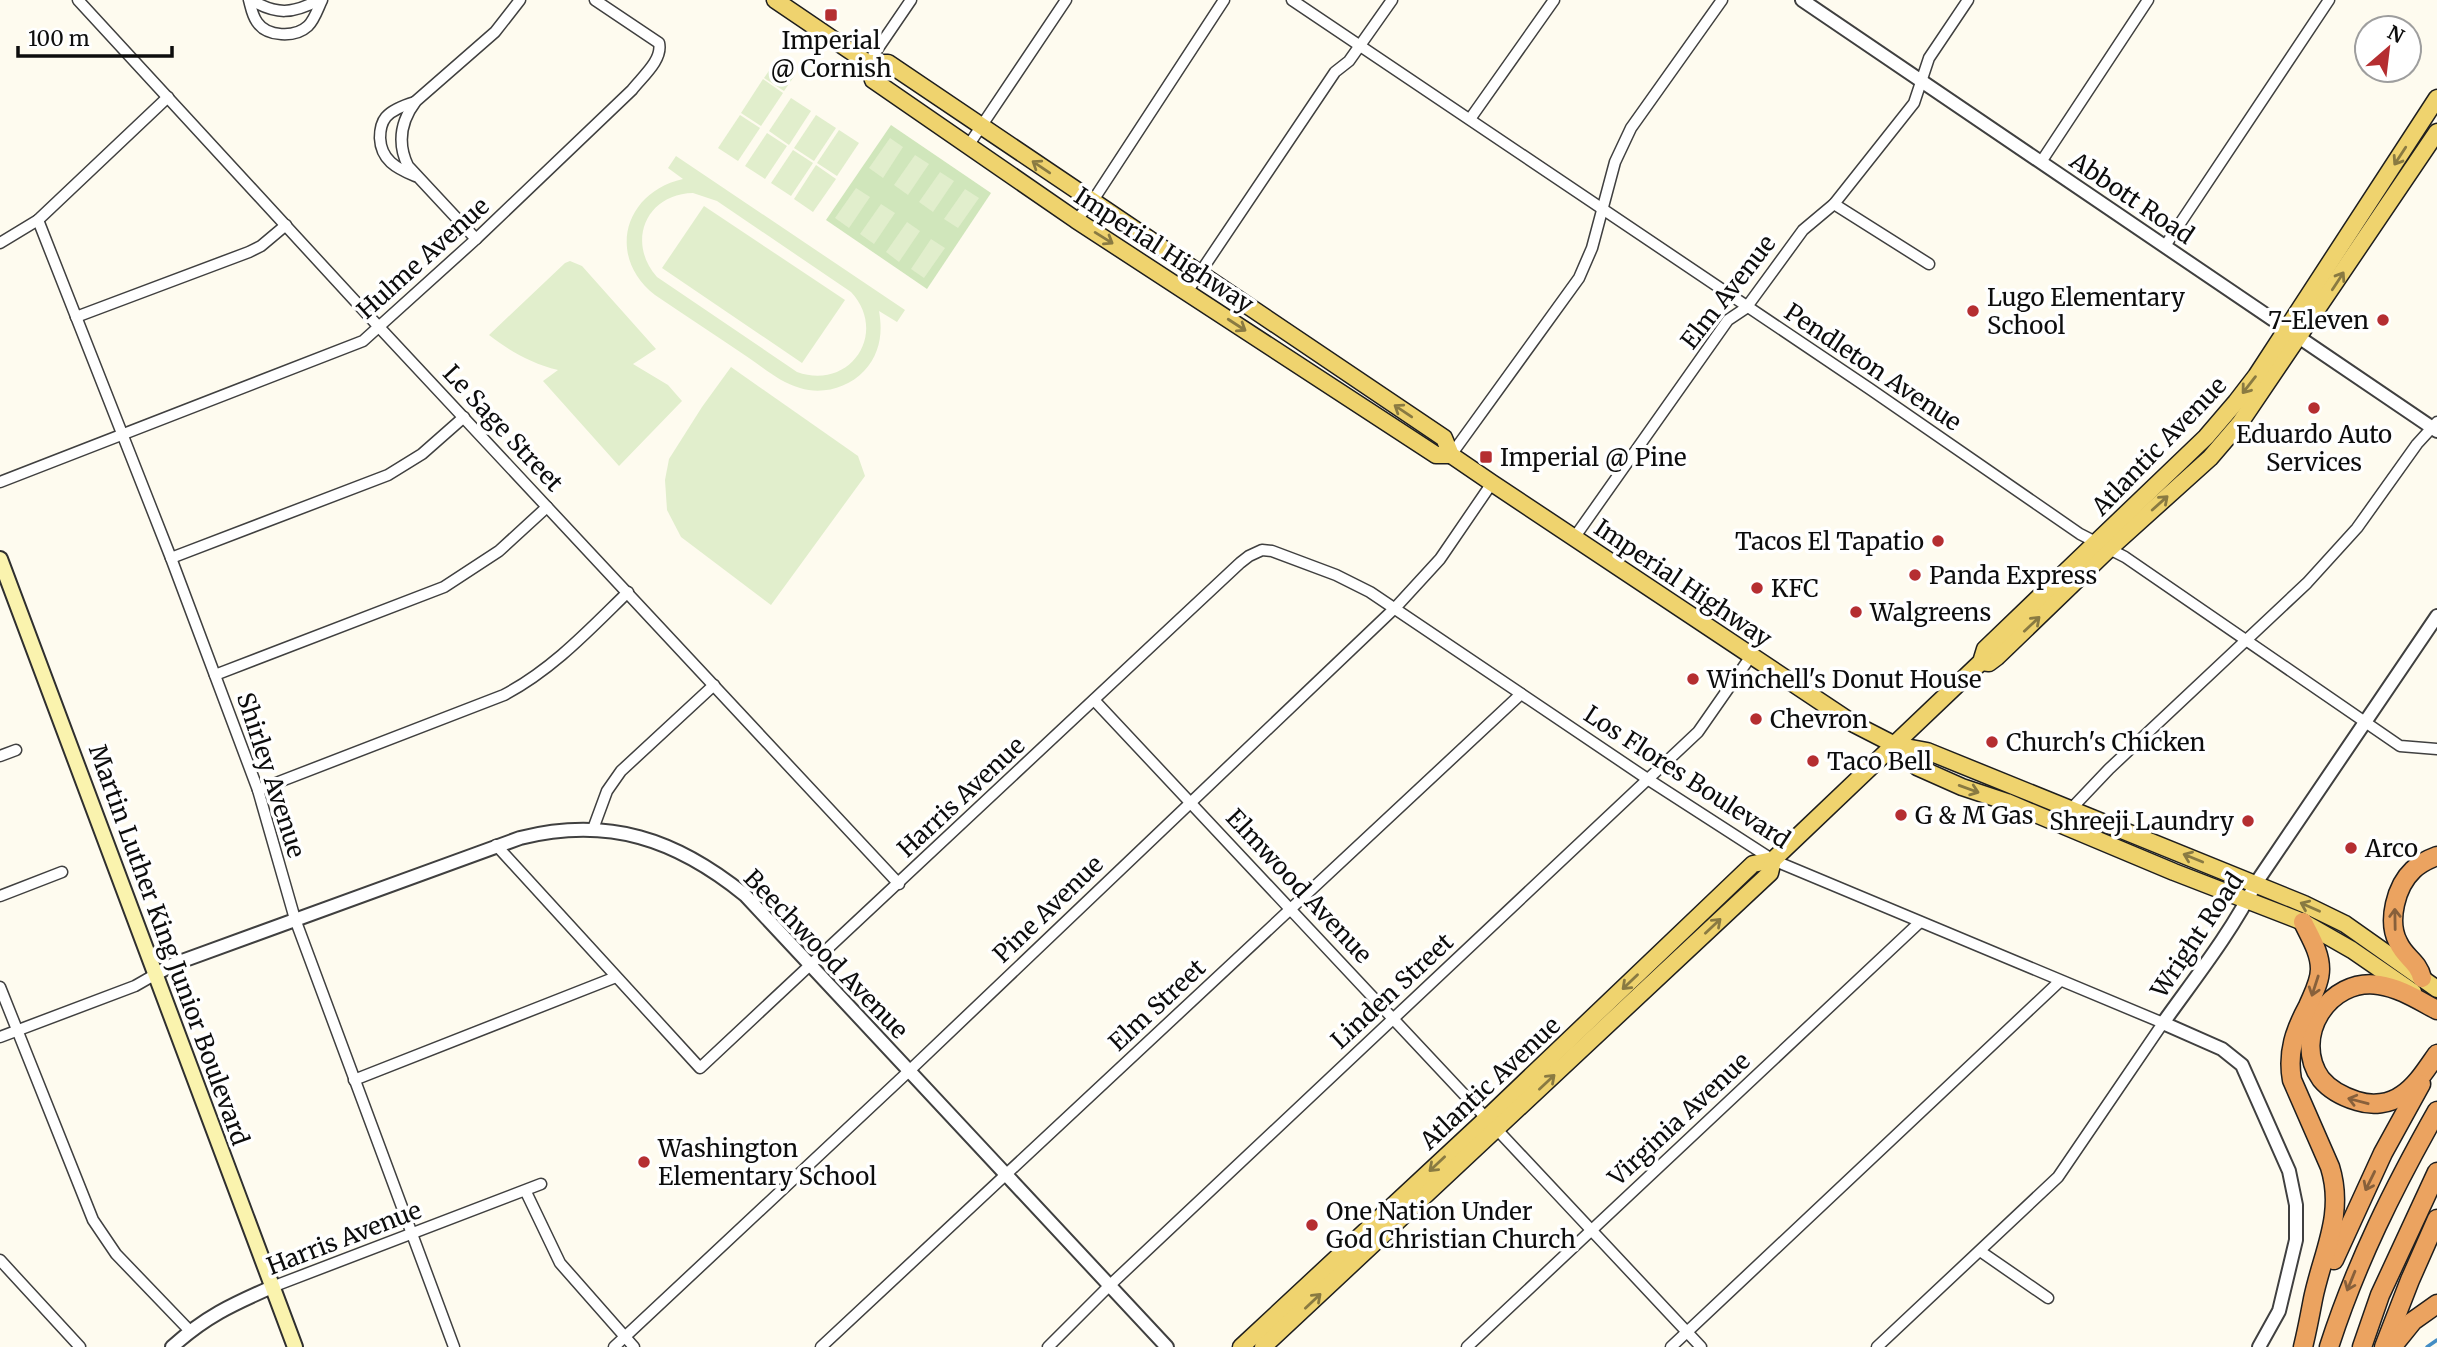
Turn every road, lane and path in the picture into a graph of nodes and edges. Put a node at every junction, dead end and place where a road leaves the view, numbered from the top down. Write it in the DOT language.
graph roads {
  1 [pos="78,0"];
  2 [pos="250,0"];
  3 [pos="320,0"];
  4 [pos="520,0"];
  5 [pos="595,0"];
  6 [pos="775,0"];
  7 [pos="911,0"];
  8 [pos="1066,0"];
  9 [pos="1224,0"];
  10 [pos="1292,0"];
  11 [pos="1392,0"];
  12 [pos="1554,0"];
  13 [pos="1722,0"];
  14 [pos="1802,0"];
  15 [pos="1968,0"];
  16 [pos="2148,0"];
  17 [pos="2329,0"];
  18 [pos="1359,47"];
  19 [pos="868,63"];
  20 [pos="1921,80"];
  21 [pos="167,97"];
  22 [pos="2437,98"];
  23 [pos="416,102"];
  24 [pos="1470,119"];
  25 [pos="981,127"];
  26 [pos="2437,132"];
  27 [pos="968,146"];
  28 [pos="2041,162"];
  29 [pos="417,177"];
  30 [pos="1092,201"];
  31 [pos="1834,204"];
  32 [pos="1602,209"];
  33 [pos="38,220"];
  34 [pos="1076,220"];
  35 [pos="286,225"];
  36 [pos="476,239"];
  37 [pos="0,243"];
  38 [pos="2165,246"];
  39 [pos="1930,264"];
  40 [pos="1199,274"];
  41 [pos="1187,292"];
  42 [pos="1746,308"];
  43 [pos="76,317"];
  44 [pos="379,327"];
  45 [pos="2293,333"];
  46 [pos="464,417"];
  47 [pos="2436,427"];
  48 [pos="121,434"];
  49 [pos="1451,455"];
  50 [pos="0,482"];
  51 [pos="1492,483"];
  52 [pos="547,507"];
  53 [pos="1574,538"];
  54 [pos="2103,546"];
  55 [pos="1249,556"];
  56 [pos="171,558"];
  57 [pos="0,559"];
  58 [pos="628,592"];
  59 [pos="1396,607"];
  60 [pos="2437,616"];
  61 [pos="2245,639"];
  62 [pos="1751,656"];
  63 [pos="215,675"];
  64 [pos="714,685"];
  65 [pos="1521,694"];
  66 [pos="1094,699"];
  67 [pos="2366,721"];
  68 [pos="1893,744"];
  69 [pos="2437,749"];
  70 [pos="16,750"];
  71 [pos="0,756"];
  72 [pos="1649,780"];
  73 [pos="258,790"];
  74 [pos="1191,802"];
  75 [pos="2071,808"];
  76 [pos="2060,825"];
  77 [pos="593,829"];
  78 [pos="496,845"];
  79 [pos="2437,856"];
  80 [pos="1773,860"];
  81 [pos="62,872"];
  82 [pos="2256,883"];
  83 [pos="899,884"];
  84 [pos="0,896"];
  85 [pos="2248,900"];
  86 [pos="1291,907"];
  87 [pos="295,919"];
  88 [pos="1920,922"];
  89 [pos="2303,922"];
  90 [pos="811,966"];
  91 [pos="156,974"];
  92 [pos="616,977"];
  93 [pos="2060,981"];
  94 [pos="2430,984"];
  95 [pos="0,986"];
  96 [pos="2437,1009"];
  97 [pos="1394,1018"];
  98 [pos="2163,1023"];
  99 [pos="19,1030"];
  100 [pos="0,1037"];
  101 [pos="2437,1055"];
  102 [pos="909,1071"];
  103 [pos="354,1080"];
  104 [pos="2437,1111"];
  105 [pos="1492,1124"];
  106 [pos="2437,1172"];
  107 [pos="1006,1176"];
  108 [pos="541,1184"];
  109 [pos="526,1192"];
  110 [pos="2437,1219"];
  111 [pos="1592,1230"];
  112 [pos="411,1234"];
  113 [pos="1980,1251"];
  114 [pos="0,1260"];
  115 [pos="1109,1286"];
  116 [pos="272,1287"];
  117 [pos="2048,1298"];
  118 [pos="2437,1304"];
  119 [pos="2311,1318"];
  120 [pos="190,1331"];
  121 [pos="1687,1332"];
  122 [pos="625,1338"];
  123 [pos="80,1347"];
  124 [pos="172,1347"];
  125 [pos="295,1347"];
  126 [pos="454,1347"];
  127 [pos="614,1347"];
  128 [pos="634,1347"];
  129 [pos="821,1347"];
  130 [pos="1048,1347"];
  131 [pos="1167,1347"];
  132 [pos="1241,1347"];
  133 [pos="1263,1347"];
  134 [pos="1467,1347"];
  135 [pos="1671,1347"];
  136 [pos="1701,1347"];
  137 [pos="1877,1347"];
  138 [pos="2259,1347"];
  139 [pos="2303,1347"];
  140 [pos="2329,1347"];
  141 [pos="2362,1347"];
  142 [pos="2384,1347"];
  143 [pos="2392,1347"];
  1 -- 21 [label="street, Le Sage Street"];
  2 -- 3 [label="street"];
  2 -- 3 [label="street"];
  4 -- 23 [label="street"];
  5 -- 36 [label="street, Hulme Avenue"];
  6 -- 19 [label="main road, Imperial Highway"];
  7 -- 19 [label="street"];
  8 -- 25 [label="street"];
  9 -- 30 [label="street"];
  10 -- 18 [label="street, Pendleton Avenue"];
  11 -- 18 [label="street"];
  12 -- 24 [label="street"];
  13 -- 32 [label="street"];
  14 -- 20 [label="street, Abbott Road"];
  15 -- 20 [label="street, Elm Avenue"];
  16 -- 28 [label="street"];
  17 -- 38 [label="street"];
  18 -- 24 [label="street, Pendleton Avenue"];
  18 -- 40 [label="street"];
  19 -- 25 [label="main road, Imperial Highway"];
  19 -- 27 [label="main road, Imperial Highway"];
  20 -- 28 [label="street, Abbott Road"];
  20 -- 31 [label="street, Elm Avenue"];
  21 -- 33 [label="street"];
  21 -- 35 [label="street, Le Sage Street"];
  22 -- 45 [label="main road, Atlantic Avenue, one-way"];
  23 -- 29 [label="street"];
  23 -- 29 [label="street"];
  24 -- 32 [label="street, Pendleton Avenue"];
  25 -- 27 [label="street"];
  30 -- 25 [label="main road, Imperial Highway, one-way"];
  45 -- 26 [label="main road, Atlantic Avenue, one-way"];
  27 -- 34 [label="main road, Imperial Highway"];
  28 -- 38 [label="street, Abbott Road"];
  29 -- 36 [label="street"];
  30 -- 34 [label="street"];
  30 -- 40 [label="main road, Imperial Highway"];
  31 -- 39 [label="street"];
  31 -- 42 [label="street, Elm Avenue"];
  32 -- 42 [label="street, Pendleton Avenue"];
  32 -- 49 [label="street"];
  33 -- 37 [label="street"];
  33 -- 43 [label="street, Shirley Avenue"];
  34 -- 41 [label="main road, Imperial Highway, one-way"];
  35 -- 43 [label="street"];
  35 -- 44 [label="street, Le Sage Street"];
  36 -- 44 [label="street, Hulme Avenue"];
  38 -- 45 [label="street, Abbott Road"];
  40 -- 41 [label="street"];
  49 -- 40 [label="main road, Imperial Highway, one-way"];
  41 -- 49 [label="main road, Imperial Highway, one-way"];
  42 -- 53 [label="street, Elm Avenue"];
  42 -- 54 [label="street, Pendleton Avenue"];
  43 -- 48 [label="street, Shirley Avenue"];
  44 -- 46 [label="street, Le Sage Street"];
  44 -- 48 [label="street, Hulme Avenue"];
  45 -- 47 [label="street, Abbott Road"];
  45 -- 54 [label="main road, Atlantic Avenue"];
  46 -- 52 [label="street, Le Sage Street"];
  46 -- 56 [label="street"];
  47 -- 61 [label="street"];
  48 -- 50 [label="street, Hulme Avenue"];
  48 -- 56 [label="street, Shirley Avenue"];
  49 -- 51 [label="main road, Imperial Highway"];
  51 -- 53 [label="main road, Imperial Highway"];
  51 -- 59 [label="street, Pine Avenue"];
  52 -- 58 [label="street, Le Sage Street"];
  52 -- 63 [label="street"];
  53 -- 62 [label="main road, Imperial Highway"];
  54 -- 61 [label="street, Pendleton Avenue"];
  54 -- 68 [label="main road, Atlantic Avenue"];
  55 -- 59 [label="street, Los Flores Boulevard"];
  55 -- 66 [label="street, Harris Avenue"];
  56 -- 63 [label="street, Shirley Avenue"];
  57 -- 91 [label="main road, Martin Luther King Junior Boulevard"];
  58 -- 64 [label="street, Le Sage Street"];
  58 -- 73 [label="street"];
  59 -- 65 [label="street, Los Flores Boulevard"];
  59 -- 74 [label="street, Pine Avenue"];
  60 -- 67 [label="street, Wright Road"];
  61 -- 67 [label="street, Pendleton Avenue"];
  61 -- 75 [label="street"];
  62 -- 68 [label="main road, Imperial Highway"];
  62 -- 72 [label="street, Linden Street"];
  63 -- 73 [label="street, Shirley Avenue"];
  64 -- 77 [label="street"];
  64 -- 83 [label="street, Le Sage Street"];
  65 -- 72 [label="street, Los Flores Boulevard"];
  65 -- 86 [label="street, Elm Street"];
  66 -- 74 [label="street, Elmwood Avenue"];
  66 -- 83 [label="street, Harris Avenue"];
  67 -- 69 [label="street, Pendleton Avenue"];
  67 -- 82 [label="street, Wright Road"];
  68 -- 75 [label="main road, Imperial Highway"];
  68 -- 76 [label="main road, Imperial Highway, one-way"];
  68 -- 80 [label="main road, Atlantic Avenue"];
  70 -- 71 [label="street"];
  72 -- 80 [label="street, Los Flores Boulevard"];
  72 -- 97 [label="street, Linden Street"];
  73 -- 87 [label="street, Shirley Avenue"];
  74 -- 86 [label="street, Elmwood Avenue"];
  74 -- 102 [label="street, Pine Avenue"];
  75 -- 76 [label="street"];
  82 -- 75 [label="main road, Imperial Highway, one-way"];
  76 -- 85 [label="main road, Imperial Highway"];
  77 -- 78 [label="street, Beechwood Avenue"];
  77 -- 90 [label="street, Beechwood Avenue"];
  78 -- 87 [label="street, Beechwood Avenue"];
  78 -- 92 [label="street"];
  94 -- 79 [label="highway, one-way"];
  80 -- 88 [label="street, Los Flores Boulevard"];
  80 -- 105 [label="main road, Atlantic Avenue"];
  81 -- 84 [label="street"];
  82 -- 85 [label="street, Wright Road"];
  94 -- 82 [label="main road, Imperial Highway, one-way"];
  83 -- 90 [label="street, Harris Avenue"];
  85 -- 89 [label="main road, Imperial Highway"];
  85 -- 98 [label="street, Wright Road"];
  86 -- 97 [label="street, Elmwood Avenue"];
  86 -- 107 [label="street, Elm Street"];
  87 -- 91 [label="street, Beechwood Avenue"];
  87 -- 103 [label="street, Shirley Avenue"];
  88 -- 93 [label="street, Los Flores Boulevard"];
  88 -- 111 [label="street, Virginia Avenue"];
  89 -- 96 [label="main road, Imperial Highway"];
  89 -- 119 [label="highway, one-way"];
  90 -- 92 [label="street, Harris Avenue"];
  90 -- 102 [label="street, Beechwood Avenue"];
  91 -- 99 [label="street"];
  91 -- 116 [label="main road, Martin Luther King Junior Boulevard"];
  92 -- 103 [label="street"];
  93 -- 98 [label="street, Los Flores Boulevard"];
  93 -- 121 [label="street"];
  95 -- 99 [label="street"];
  101 -- 96 [label="highway, one-way"];
  97 -- 105 [label="street, Elmwood Avenue"];
  97 -- 115 [label="street, Linden Street"];
  98 -- 113 [label="street"];
  98 -- 138 [label="street, Wright Road"];
  99 -- 100 [label="street"];
  99 -- 120 [label="street"];
  101 -- 119 [label="highway, one-way"];
  102 -- 107 [label="street, Beechwood Avenue"];
  102 -- 122 [label="street, Pine Avenue"];
  103 -- 112 [label="street, Shirley Avenue"];
  104 -- 140 [label="highway, one-way"];
  105 -- 111 [label="street, Elmwood Avenue"];
  105 -- 132 [label="main road, Atlantic Avenue, one-way"];
  133 -- 105 [label="main road, Atlantic Avenue, one-way"];
  106 -- 141 [label="highway"];
  107 -- 115 [label="street, Beechwood Avenue"];
  107 -- 129 [label="street, Elm Street"];
  108 -- 109 [label="street, Harris Avenue"];
  109 -- 112 [label="street, Harris Avenue"];
  109 -- 122 [label="street"];
  110 -- 142 [label="highway"];
  111 -- 121 [label="street, Elmwood Avenue"];
  111 -- 134 [label="street, Virginia Avenue"];
  112 -- 116 [label="street, Harris Avenue"];
  112 -- 126 [label="street, Shirley Avenue"];
  113 -- 117 [label="street"];
  113 -- 137 [label="street"];
  114 -- 123 [label="street"];
  115 -- 130 [label="street, Linden Street"];
  115 -- 131 [label="street, Beechwood Avenue"];
  116 -- 120 [label="street, Harris Avenue"];
  116 -- 125 [label="main road, Martin Luther King Junior Boulevard"];
  118 -- 143 [label="highway"];
  119 -- 139 [label="highway"];
  120 -- 124 [label="street, Harris Avenue"];
  121 -- 135 [label="street"];
  121 -- 136 [label="street, Elmwood Avenue"];
  122 -- 127 [label="street, Pine Avenue"];
  122 -- 128 [label="street"];
}
